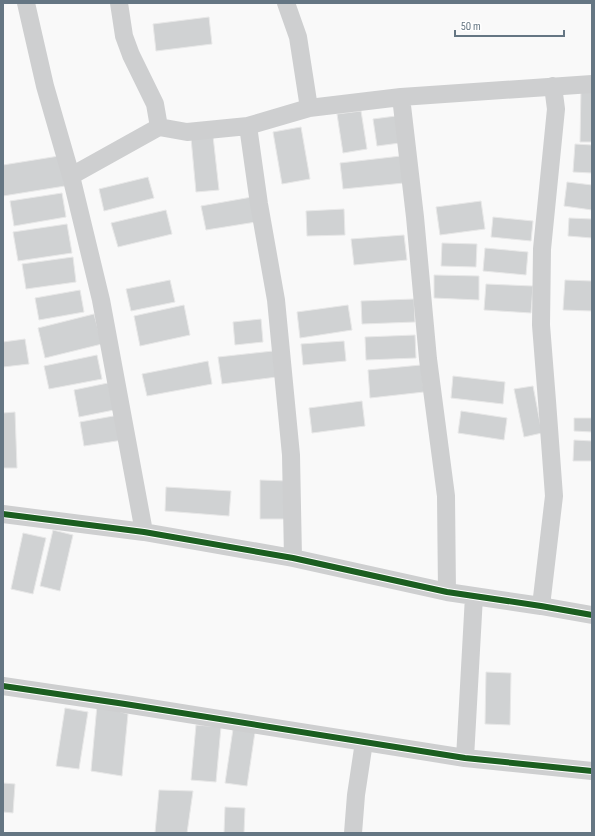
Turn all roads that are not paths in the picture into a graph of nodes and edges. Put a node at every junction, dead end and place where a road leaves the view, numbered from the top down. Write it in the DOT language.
graph roads {
  1 [pos="26,3"];
  2 [pos="119,3"];
  3 [pos="286,3"];
  4 [pos="592,84"];
  5 [pos="553,86"];
  6 [pos="401,97"];
  7 [pos="309,108"];
  8 [pos="248,126"];
  9 [pos="159,128"];
  10 [pos="71,176"];
  11 [pos="3,514"];
  12 [pos="144,532"];
  13 [pos="293,558"];
  14 [pos="447,592"];
  15 [pos="474,596"];
  16 [pos="541,606"];
  17 [pos="592,615"];
  18 [pos="3,686"];
  19 [pos="364,742"];
  20 [pos="465,758"];
  21 [pos="592,771"];
  22 [pos="353,833"];
  1 -- 10 [label="street"];
  2 -- 9 [label="street"];
  3 -- 7 [label="street"];
  4 -- 5 [label="street"];
  5 -- 6 [label="street"];
  5 -- 16 [label="street"];
  6 -- 7 [label="street"];
  6 -- 14 [label="street"];
  7 -- 8 [label="street"];
  8 -- 9 [label="street"];
  8 -- 13 [label="street"];
  9 -- 10 [label="street"];
  10 -- 12 [label="street"];
  11 -- 12 [label="street"];
  12 -- 13 [label="street"];
  13 -- 14 [label="street"];
  14 -- 15 [label="street"];
  15 -- 16 [label="street"];
  15 -- 20 [label="street"];
  16 -- 17 [label="street"];
  18 -- 19 [label="street"];
  19 -- 20 [label="street"];
  19 -- 22 [label="street"];
  20 -- 21 [label="street"];
}
